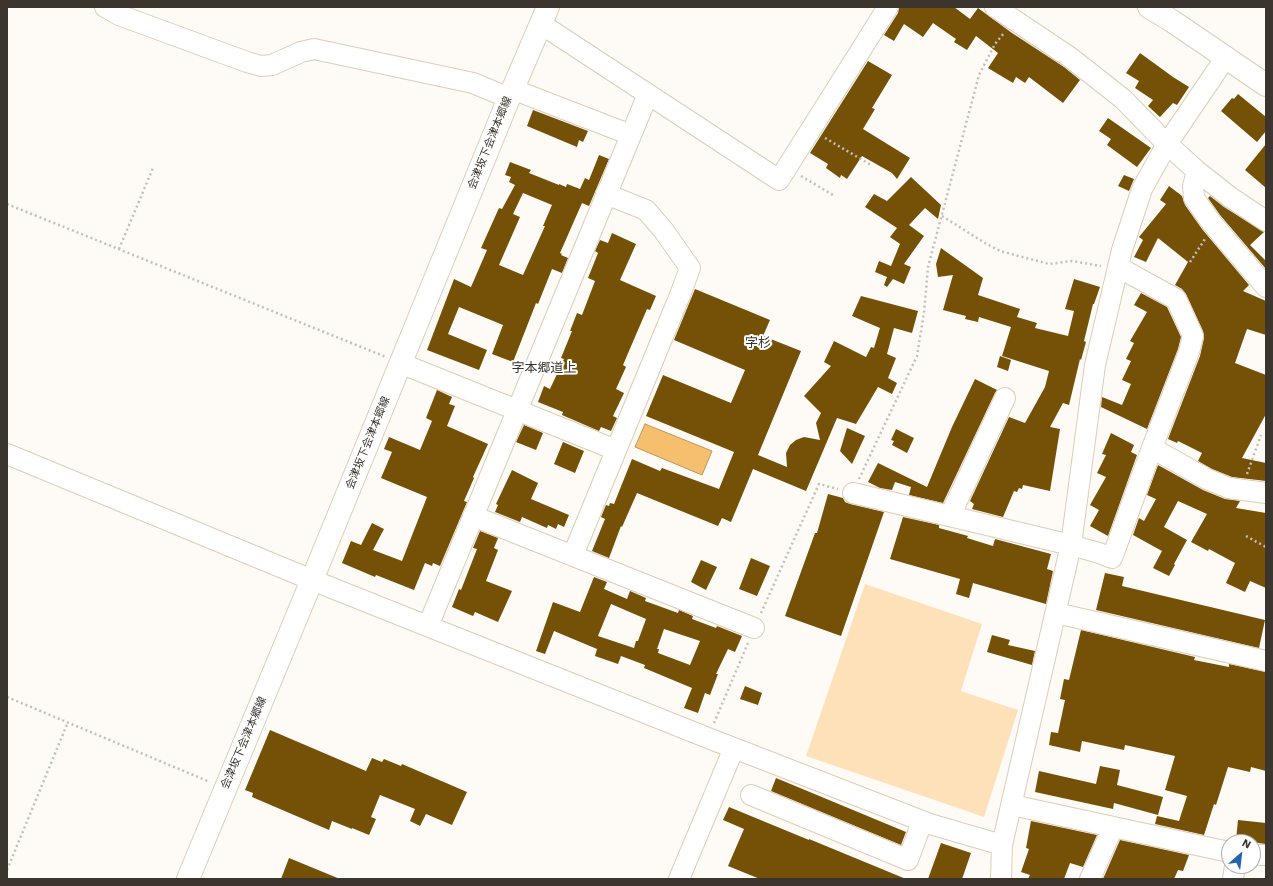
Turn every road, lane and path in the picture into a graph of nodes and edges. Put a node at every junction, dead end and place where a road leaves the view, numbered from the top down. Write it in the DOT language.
graph roads {
  1 [pos="105,7"];
  2 [pos="888,7"];
  3 [pos="996,7"];
  4 [pos="1149,7"];
  5 [pos="545,16"];
  6 [pos="1015,19"];
  7 [pos="1226,57"];
  8 [pos="1266,85"];
  9 [pos="510,93"];
  10 [pos="648,94"];
  11 [pos="810,130"];
  12 [pos="631,135"];
  13 [pos="1167,144"];
  14 [pos="871,165"];
  15 [pos="153,168"];
  16 [pos="786,168"];
  17 [pos="1197,171"];
  18 [pos="606,194"];
  19 [pos="833,195"];
  20 [pos="7,204"];
  21 [pos="942,216"];
  22 [pos="1266,221"];
  23 [pos="1214,225"];
  24 [pos="120,249"];
  25 [pos="1190,262"];
  26 [pos="1118,268"];
  27 [pos="1266,287"];
  28 [pos="394,360"];
  29 [pos="1005,398"];
  30 [pos="517,410"];
  31 [pos="1261,435"];
  32 [pos="1152,448"];
  33 [pos="616,450"];
  34 [pos="7,454"];
  35 [pos="1242,490"];
  36 [pos="853,493"];
  37 [pos="1266,493"];
  38 [pos="473,516"];
  39 [pos="950,516"];
  40 [pos="1246,536"];
  41 [pos="1071,545"];
  42 [pos="1266,547"];
  43 [pos="572,555"];
  44 [pos="312,580"];
  45 [pos="1056,613"];
  46 [pos="428,626"];
  47 [pos="754,628"];
  48 [pos="1266,660"];
  49 [pos="7,697"];
  50 [pos="68,722"];
  51 [pos="708,738"];
  52 [pos="734,748"];
  53 [pos="226,788"];
  54 [pos="751,795"];
  55 [pos="1012,805"];
  56 [pos="922,822"];
  57 [pos="1113,827"];
  58 [pos="1002,845"];
  59 [pos="1221,850"];
  60 [pos="7,870"];
  61 [pos="188,879"];
  62 [pos="679,879"];
  63 [pos="1001,879"];
  64 [pos="1090,879"];
  1 -- 9 [label="street"];
  2 -- 11 [label="street"];
  3 -- 6 [label="street"];
  4 -- 7 [label="main road"];
  5 -- 9 [label="main road, 会津坂下会津本郷線"];
  5 -- 10 [label="street"];
  6 -- 13 [label="street"];
  6 -- 21 [label="path"];
  7 -- 8 [label="main road"];
  7 -- 13 [label="street"];
  9 -- 12 [label="street"];
  9 -- 28 [label="main road, 会津坂下会津本郷線"];
  10 -- 12 [label="street"];
  10 -- 16 [label="street"];
  11 -- 14 [label="path"];
  11 -- 16 [label="street"];
  12 -- 18 [label="street"];
  13 -- 17 [label="street"];
  13 -- 26 [label="street"];
  15 -- 24 [label="path"];
  16 -- 19 [label="path"];
  17 -- 22 [label="street"];
  17 -- 23 [label="street"];
  18 -- 30 [label="street"];
  18 -- 33 [label="street"];
  20 -- 24 [label="path"];
  21 -- 26 [label="path"];
  21 -- 36 [label="path"];
  23 -- 25 [label="path"];
  23 -- 27 [label="street"];
  24 -- 28 [label="path"];
  26 -- 32 [label="street"];
  26 -- 41 [label="street"];
  28 -- 30 [label="street"];
  28 -- 44 [label="main road, 会津坂下会津本郷線"];
  29 -- 39 [label="street"];
  30 -- 33 [label="street"];
  30 -- 38 [label="street"];
  31 -- 35 [label="path"];
  32 -- 35 [label="street"];
  32 -- 41 [label="street"];
  33 -- 43 [label="street"];
  34 -- 44 [label="street"];
  35 -- 37 [label="street"];
  36 -- 39 [label="street"];
  36 -- 47 [label="path"];
  38 -- 43 [label="street"];
  38 -- 46 [label="street"];
  39 -- 41 [label="street"];
  40 -- 42 [label="path"];
  41 -- 45 [label="street"];
  43 -- 47 [label="street"];
  44 -- 46 [label="street"];
  44 -- 53 [label="main road, 会津坂下会津本郷線"];
  45 -- 48 [label="street"];
  45 -- 55 [label="street"];
  46 -- 51 [label="street"];
  47 -- 51 [label="path"];
  49 -- 50 [label="path"];
  50 -- 53 [label="path"];
  50 -- 60 [label="path"];
  51 -- 52 [label="street"];
  52 -- 56 [label="street"];
  52 -- 62 [label="street"];
  53 -- 61 [label="main road, 会津坂下会津本郷線"];
  54 -- 56 [label="street"];
  55 -- 57 [label="street"];
  55 -- 58 [label="street"];
  56 -- 58 [label="street"];
  57 -- 59 [label="street"];
  57 -- 64 [label="street"];
  58 -- 63 [label="street"];
}
